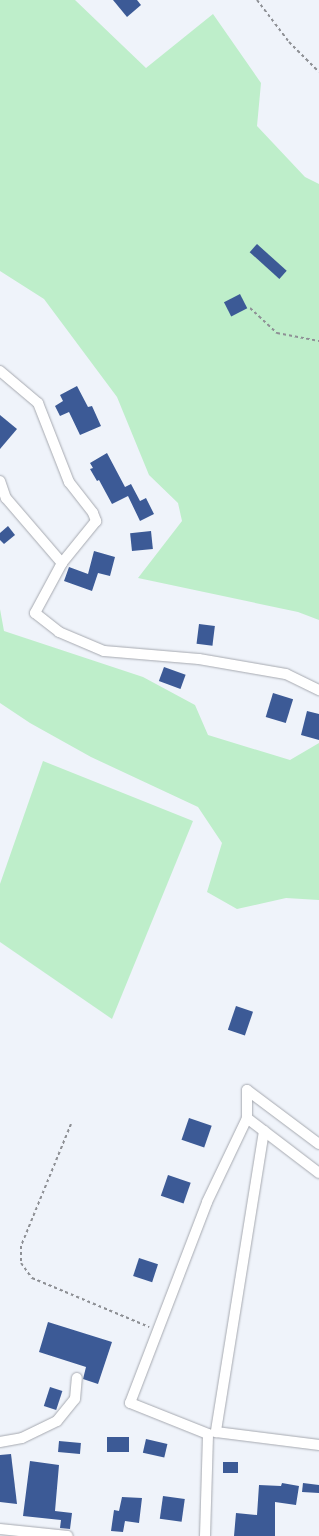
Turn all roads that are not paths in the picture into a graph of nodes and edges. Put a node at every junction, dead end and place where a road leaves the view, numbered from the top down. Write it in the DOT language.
graph roads {
  1 [pos="0,371"];
  2 [pos="0,481"];
  3 [pos="62,562"];
  4 [pos="319,690"];
  5 [pos="247,1118"];
  6 [pos="264,1131"];
  7 [pos="319,1144"];
  8 [pos="319,1173"];
  9 [pos="77,1378"];
  10 [pos="212,1433"];
  11 [pos="0,1442"];
  12 [pos="319,1445"];
  13 [pos="0,1530"];
  14 [pos="68,1536"];
  15 [pos="205,1536"];
  1 -- 3 [label="street"];
  2 -- 3 [label="street"];
  3 -- 4 [label="street"];
  5 -- 6 [label="street"];
  5 -- 7 [label="street"];
  5 -- 10 [label="street"];
  6 -- 8 [label="street"];
  6 -- 10 [label="street"];
  9 -- 11 [label="street"];
  10 -- 12 [label="street"];
  10 -- 15 [label="street"];
  13 -- 14 [label="street"];
}
